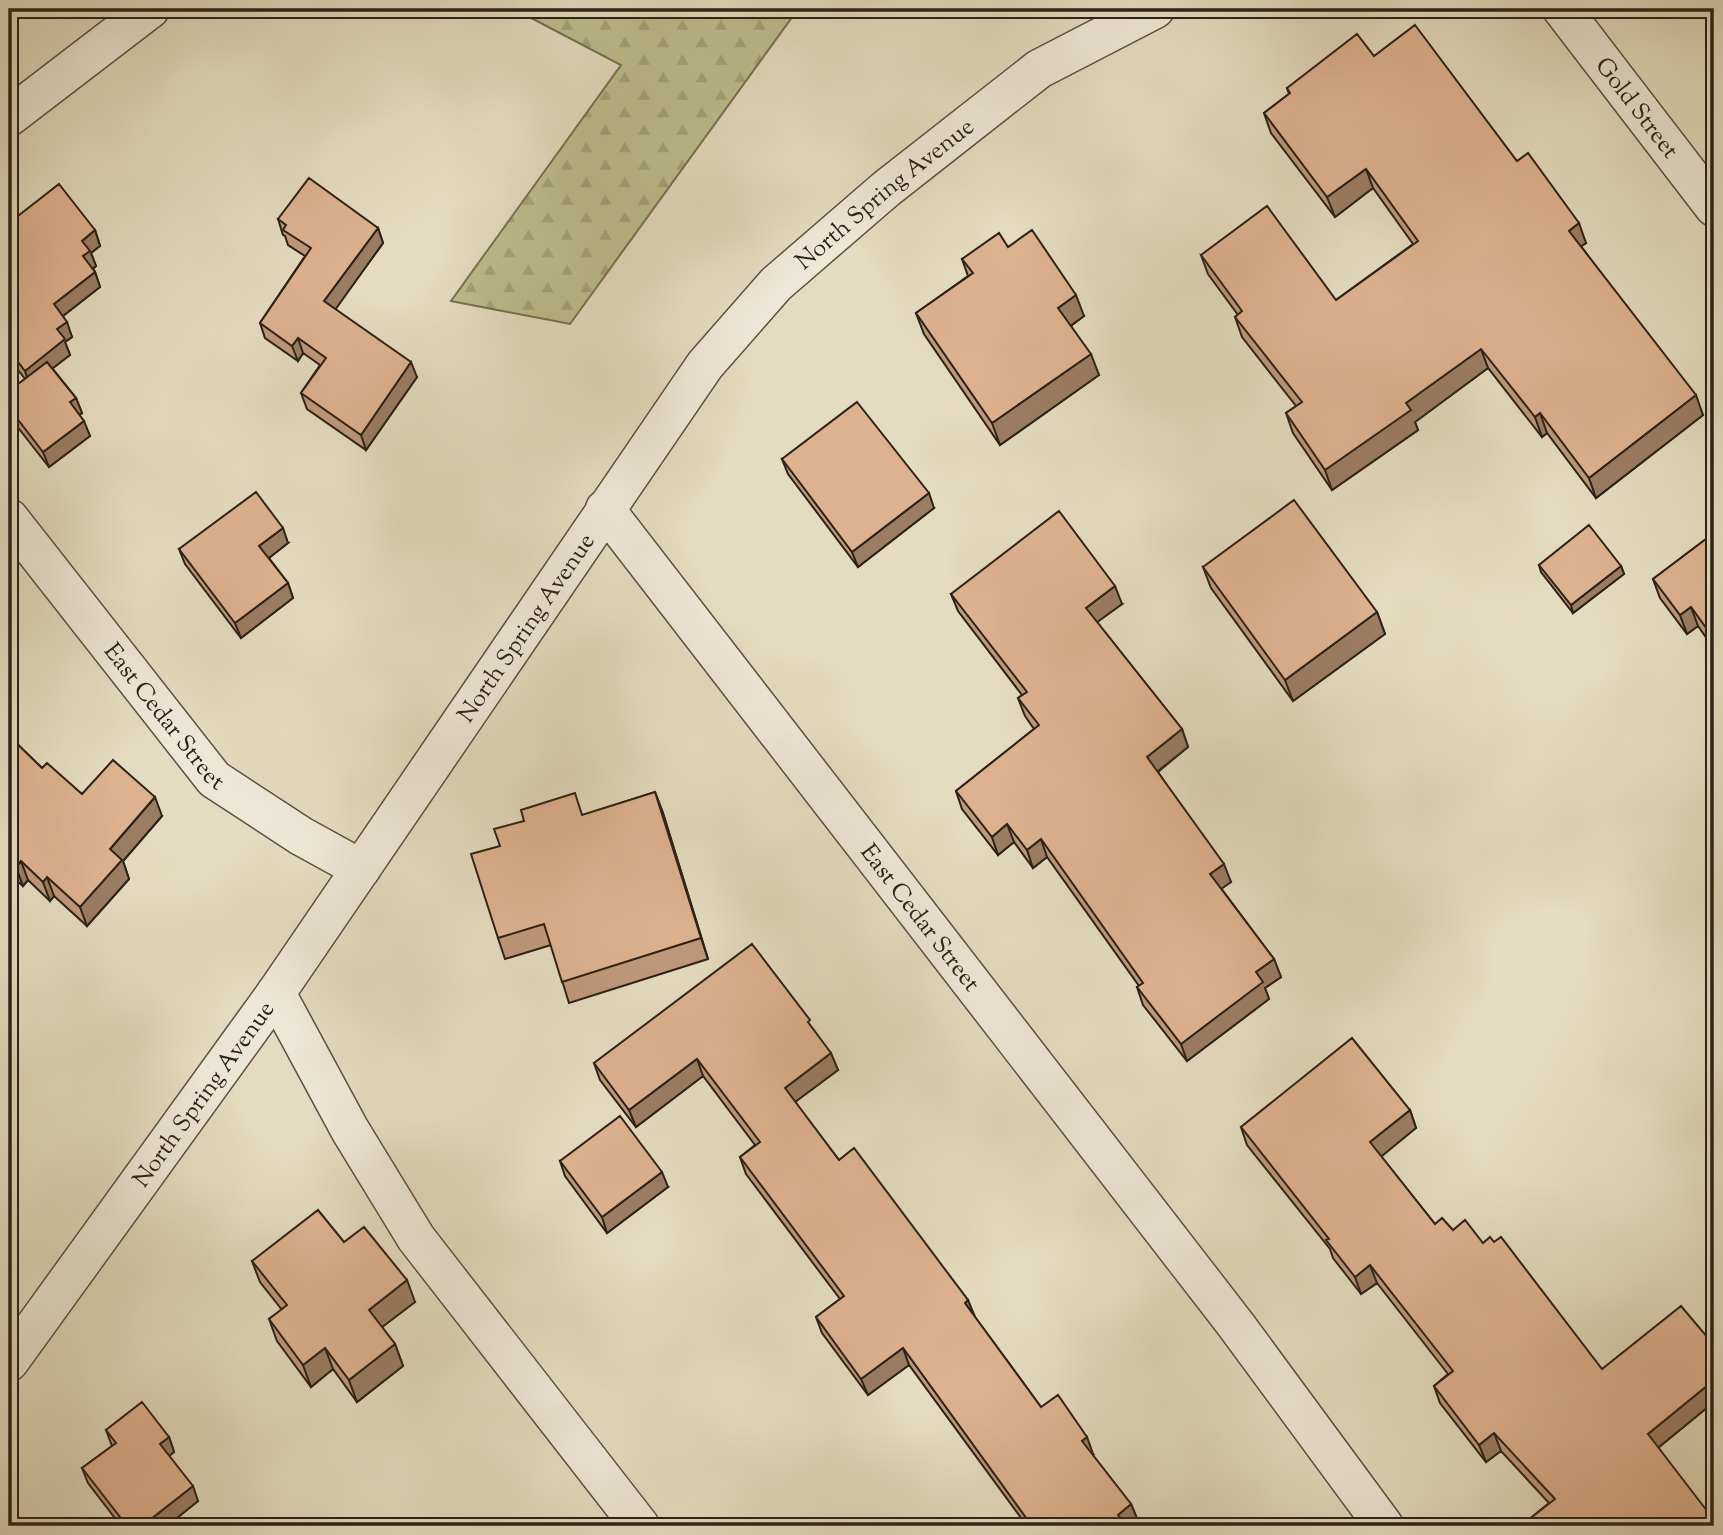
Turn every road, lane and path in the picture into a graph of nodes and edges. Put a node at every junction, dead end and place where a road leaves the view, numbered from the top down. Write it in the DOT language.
graph roads {
  1 [pos="150,9"];
  2 [pos="1155,9"];
  3 [pos="1562,9"];
  4 [pos="9,117"];
  5 [pos="1714,207"];
  6 [pos="605,509"];
  7 [pos="9,518"];
  8 [pos="361,869"];
  9 [pos="276,993"];
  10 [pos="9,1362"];
  11 [pos="640,1526"];
  12 [pos="1384,1526"];
  1 -- 4 [label="street"];
  2 -- 6 [label="street, North Spring Avenue"];
  3 -- 5 [label="street, Gold Street"];
  6 -- 8 [label="street, North Spring Avenue"];
  6 -- 12 [label="street, East Cedar Street"];
  7 -- 8 [label="street, East Cedar Street"];
  8 -- 9 [label="street, North Spring Avenue"];
  9 -- 10 [label="street, North Spring Avenue"];
  9 -- 11 [label="street"];
}
